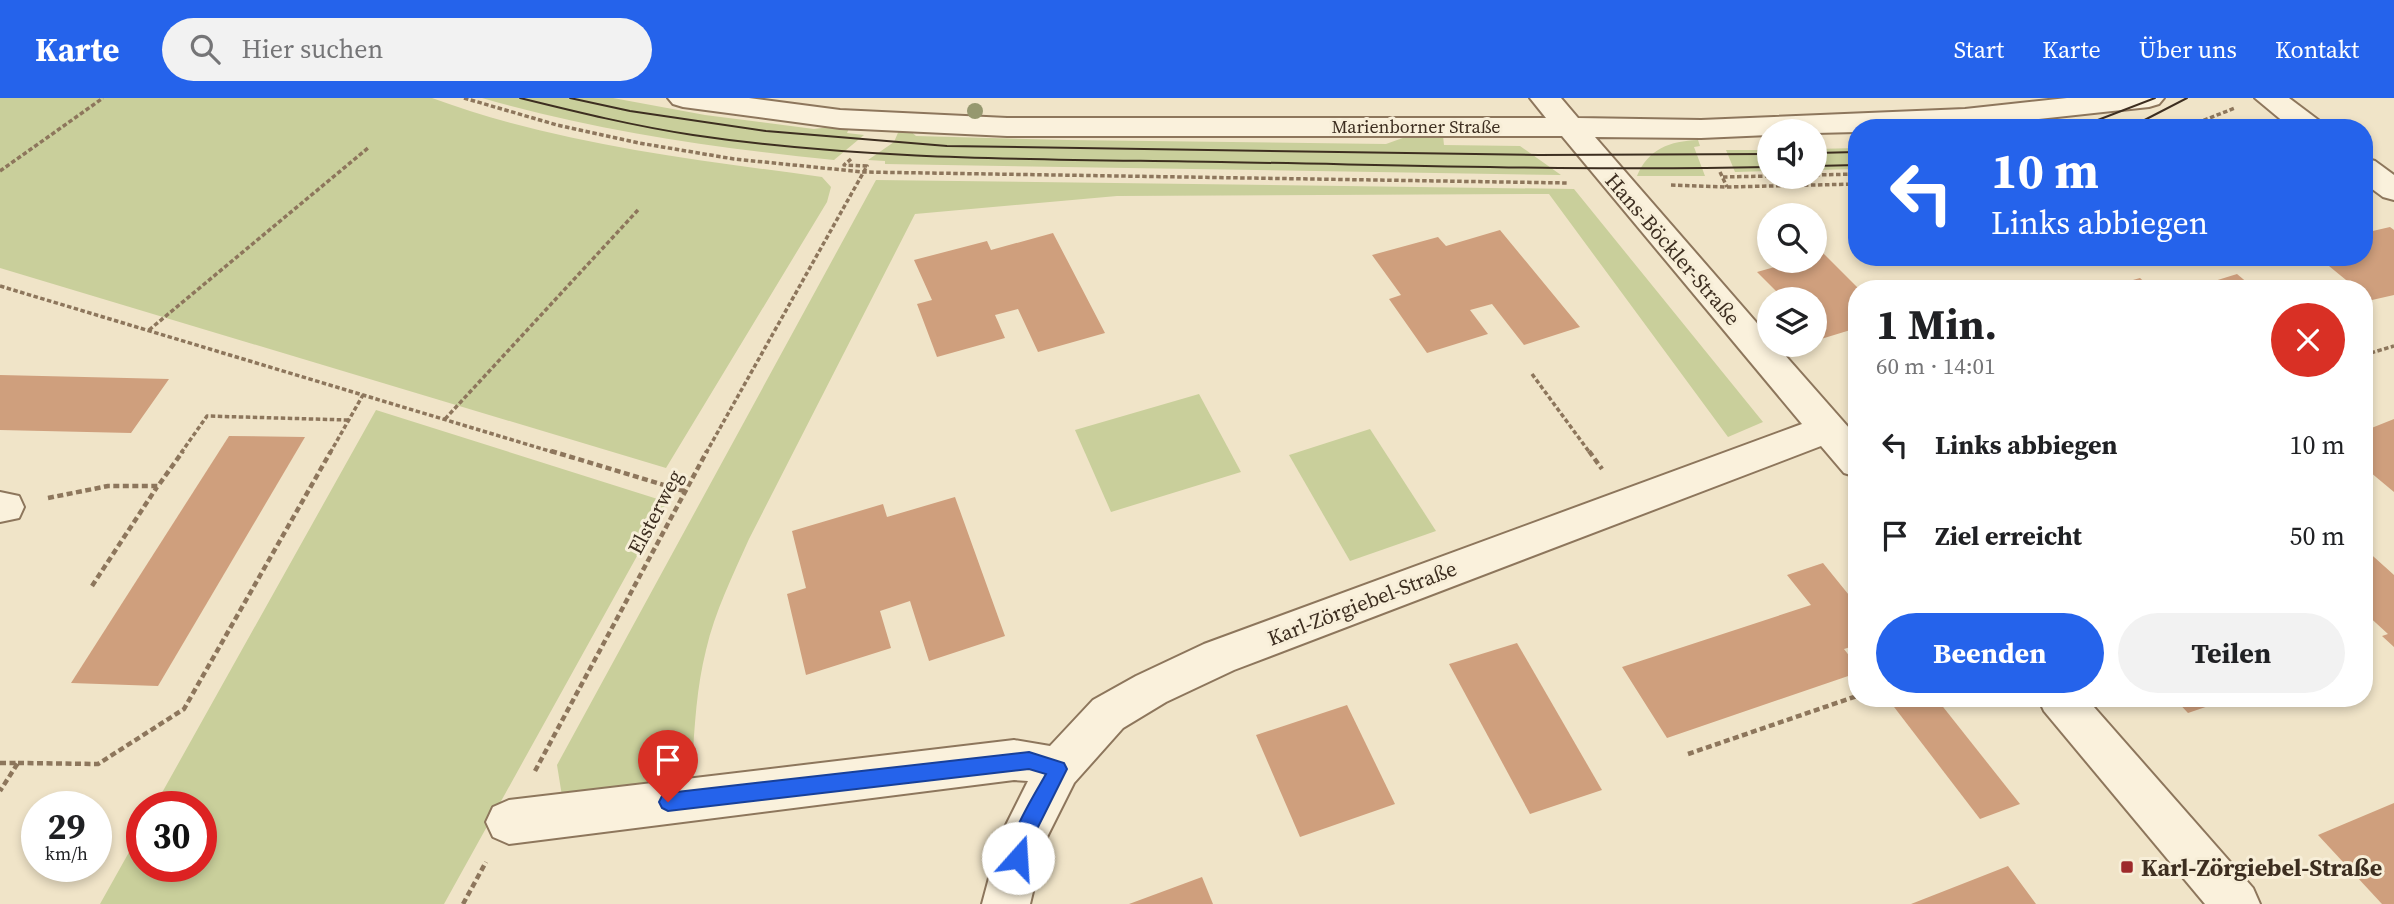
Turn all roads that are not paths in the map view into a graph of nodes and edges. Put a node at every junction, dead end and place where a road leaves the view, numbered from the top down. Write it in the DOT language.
graph roads {
  1 [pos="683,98"];
  2 [pos="1545,98"];
  3 [pos="2148,98"];
  4 [pos="2270,98"];
  5 [pos="1930,119"];
  6 [pos="2298,119"];
  7 [pos="1848,124"];
  8 [pos="1568,126"];
  9 [pos="2373,175"];
  10 [pos="2394,190"];
  11 [pos="1827,429"];
  12 [pos="1848,453"];
  13 [pos="2067,707"];
  14 [pos="1058,769"];
  15 [pos="509,822"];
  16 [pos="1006,904"];
  17 [pos="2236,904"];
  1 -- 8 [label="street, Marienborner Straße"];
  2 -- 8 [label="street, Hans-Böckler-Straße"];
  3 -- 5 [label="street, Marienborner Straße"];
  4 -- 6 [label="street"];
  7 -- 8 [label="street, Marienborner Straße"];
  8 -- 11 [label="street, Hans-Böckler-Straße"];
  9 -- 10 [label="street"];
  11 -- 12 [label="street, Hans-Böckler-Straße"];
  11 -- 14 [label="street, Karl-Zörgiebel-Straße"];
  13 -- 17 [label="street"];
  14 -- 15 [label="street"];
  14 -- 16 [label="street, Karl-Zörgiebel-Straße"];
}
